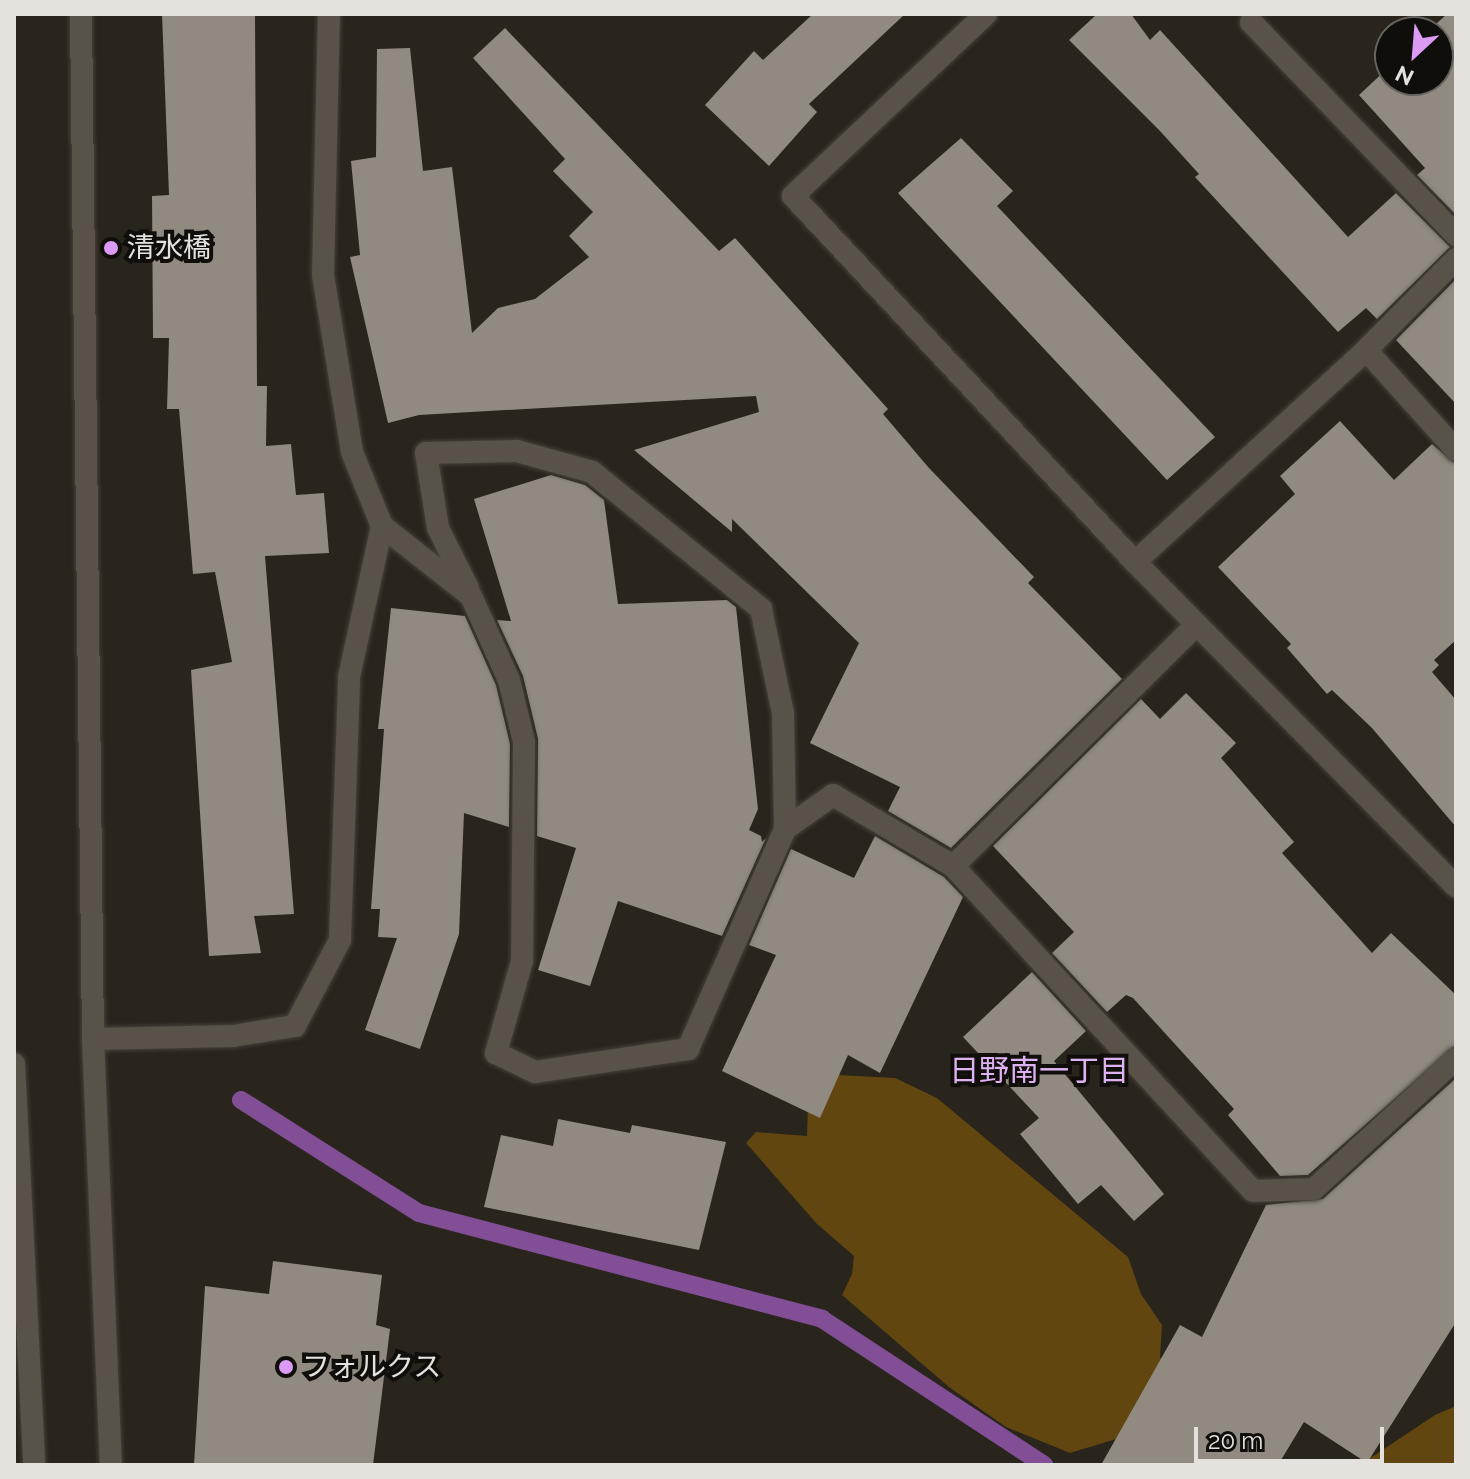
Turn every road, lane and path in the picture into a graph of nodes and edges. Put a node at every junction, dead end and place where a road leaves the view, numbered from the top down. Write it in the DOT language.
graph roads {
  1 [pos="81,14"];
  2 [pos="329,14"];
  3 [pos="986,14"];
  4 [pos="1251,22"];
  5 [pos="1456,235"];
  6 [pos="1456,259"];
  7 [pos="1366,350"];
  8 [pos="1456,450"];
  9 [pos="382,526"];
  10 [pos="1135,562"];
  11 [pos="471,596"];
  12 [pos="1196,625"];
  13 [pos="785,829"];
  14 [pos="953,866"];
  15 [pos="1456,886"];
  16 [pos="93,1039"];
  17 [pos="1456,1059"];
  18 [pos="14,1064"];
  19 [pos="34,1465"];
  20 [pos="111,1465"];
  1 -- 16 [label="street"];
  2 -- 9 [label="street"];
  3 -- 10 [label="street"];
  4 -- 5 [label="street"];
  6 -- 7 [label="street"];
  7 -- 8 [label="street"];
  7 -- 10 [label="street"];
  9 -- 11 [label="street"];
  9 -- 16 [label="street"];
  10 -- 12 [label="street"];
  11 -- 13 [label="street"];
  11 -- 13 [label="street"];
  12 -- 14 [label="street"];
  12 -- 15 [label="street"];
  13 -- 14 [label="street"];
  14 -- 17 [label="street"];
  16 -- 20 [label="street"];
  18 -- 19 [label="street"];
}
